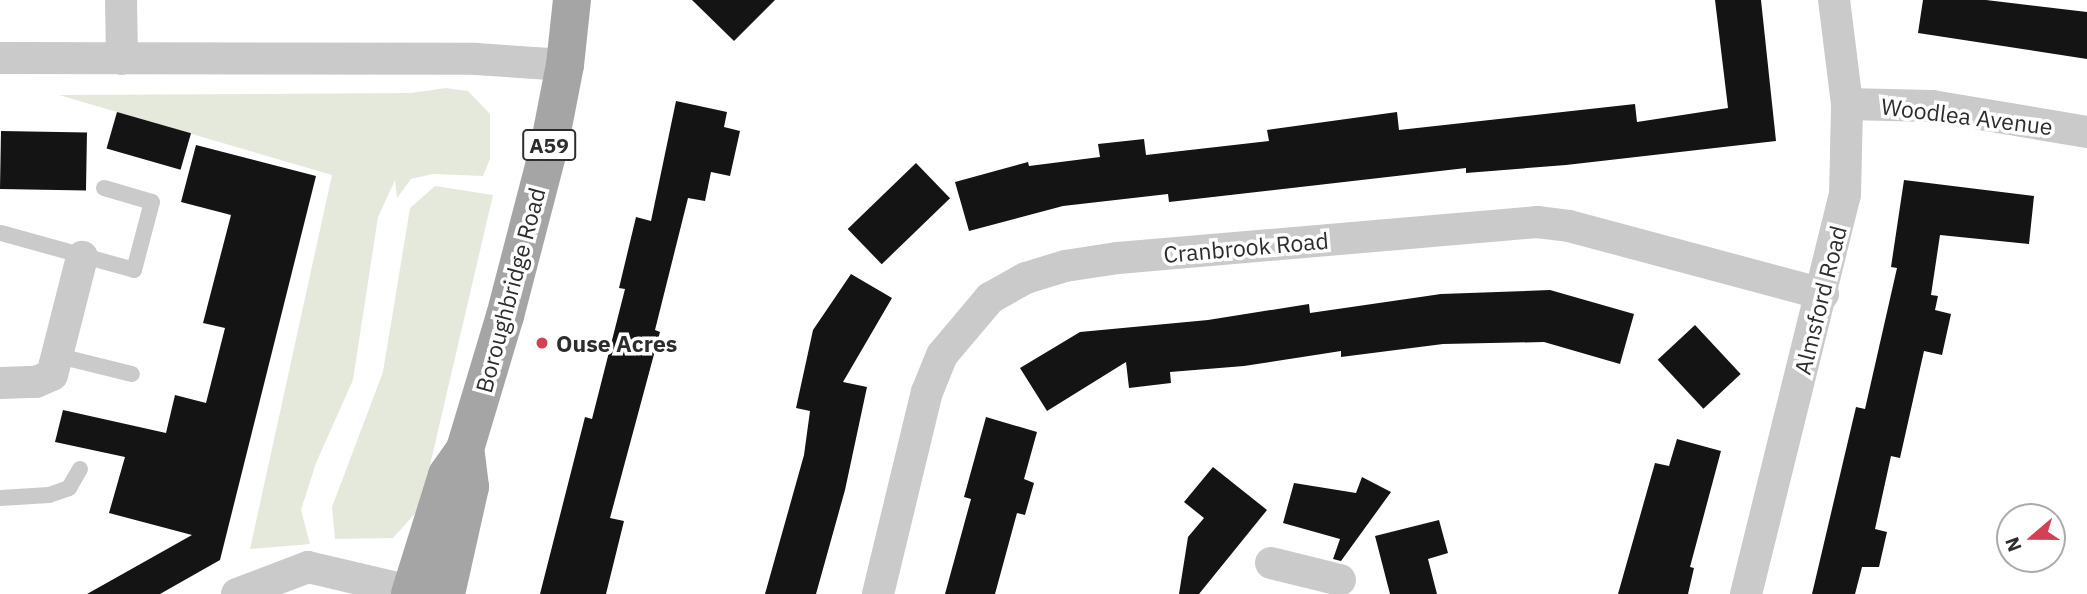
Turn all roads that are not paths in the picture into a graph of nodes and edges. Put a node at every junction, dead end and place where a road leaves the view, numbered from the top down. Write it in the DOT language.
graph roads {
  1 [pos="121,0"];
  2 [pos="1833,0"];
  3 [pos="574,3"];
  4 [pos="0,58"];
  5 [pos="122,59"];
  6 [pos="565,65"];
  7 [pos="1847,104"];
  8 [pos="2087,132"];
  9 [pos="104,188"];
  10 [pos="1,233"];
  11 [pos="82,257"];
  12 [pos="1823,294"];
  13 [pos="59,356"];
  14 [pos="132,374"];
  15 [pos="0,383"];
  16 [pos="80,469"];
  17 [pos="0,498"];
  18 [pos="1271,563"];
  19 [pos="1340,580"];
  20 [pos="1302,583"];
  21 [pos="275,588"];
  22 [pos="422,593"];
  23 [pos="237,594"];
  24 [pos="878,594"];
  25 [pos="1746,594"];
  1 -- 5 [label="street"];
  2 -- 7 [label="street, Almsford Road"];
  3 -- 6 [label="main road, Boroughbridge Road / A59"];
  4 -- 5 [label="street"];
  5 -- 6 [label="street"];
  6 -- 22 [label="main road, Boroughbridge Road / A59"];
  7 -- 8 [label="street, Woodlea Avenue"];
  7 -- 12 [label="street, Almsford Road"];
  9 -- 11 [label="lane"];
  10 -- 11 [label="lane"];
  11 -- 13 [label="street"];
  12 -- 24 [label="street, Cranbrook Road"];
  12 -- 25 [label="street, Almsford Road"];
  13 -- 14 [label="lane"];
  13 -- 15 [label="street"];
  16 -- 17 [label="lane"];
  18 -- 20 [label="street"];
  19 -- 20 [label="street"];
  21 -- 22 [label="street"];
  21 -- 23 [label="street"];
}
